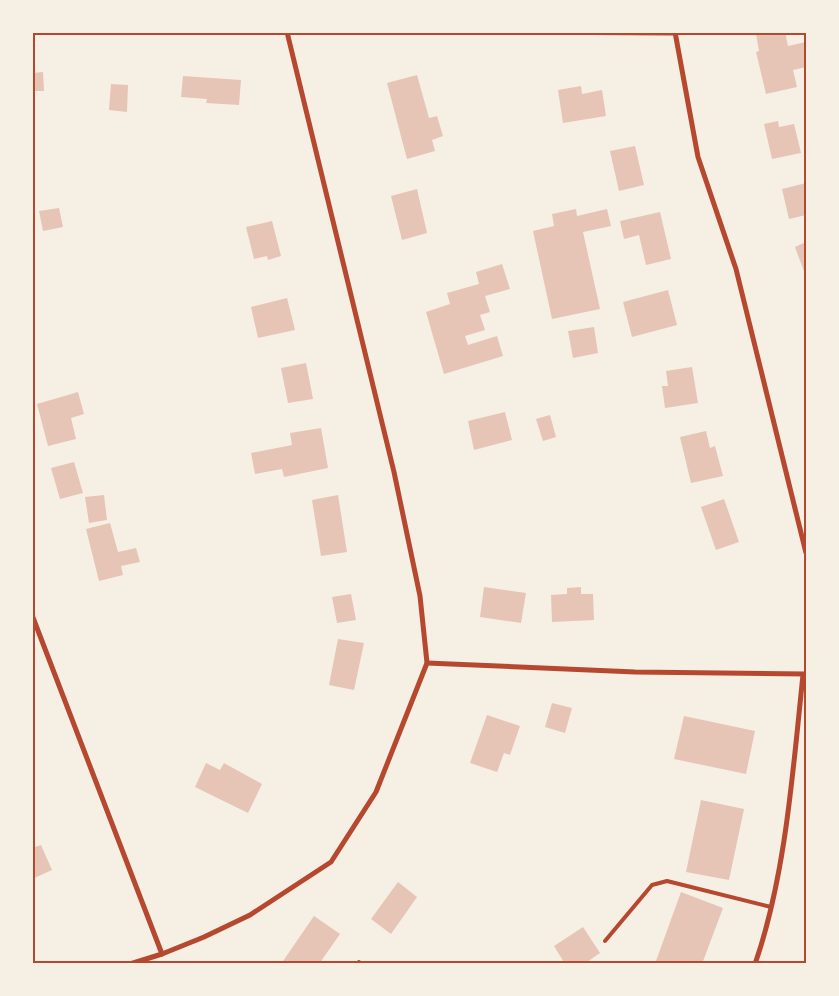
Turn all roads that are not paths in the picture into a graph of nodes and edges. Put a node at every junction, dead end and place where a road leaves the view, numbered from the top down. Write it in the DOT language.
graph roads {
  1 [pos="287,32"];
  2 [pos="493,32"];
  3 [pos="675,33"];
  4 [pos="806,553"];
  5 [pos="32,615"];
  6 [pos="427,662"];
  7 [pos="805,674"];
  8 [pos="771,907"];
  9 [pos="605,941"];
  10 [pos="162,954"];
  11 [pos="130,964"];
  12 [pos="755,964"];
  1 -- 6 [label="street"];
  2 -- 3 [label="street"];
  3 -- 4 [label="street"];
  5 -- 10 [label="street"];
  6 -- 7 [label="street"];
  6 -- 10 [label="street"];
  7 -- 8 [label="street"];
  8 -- 9 [label="lane"];
  8 -- 12 [label="street"];
  10 -- 11 [label="street"];
}
